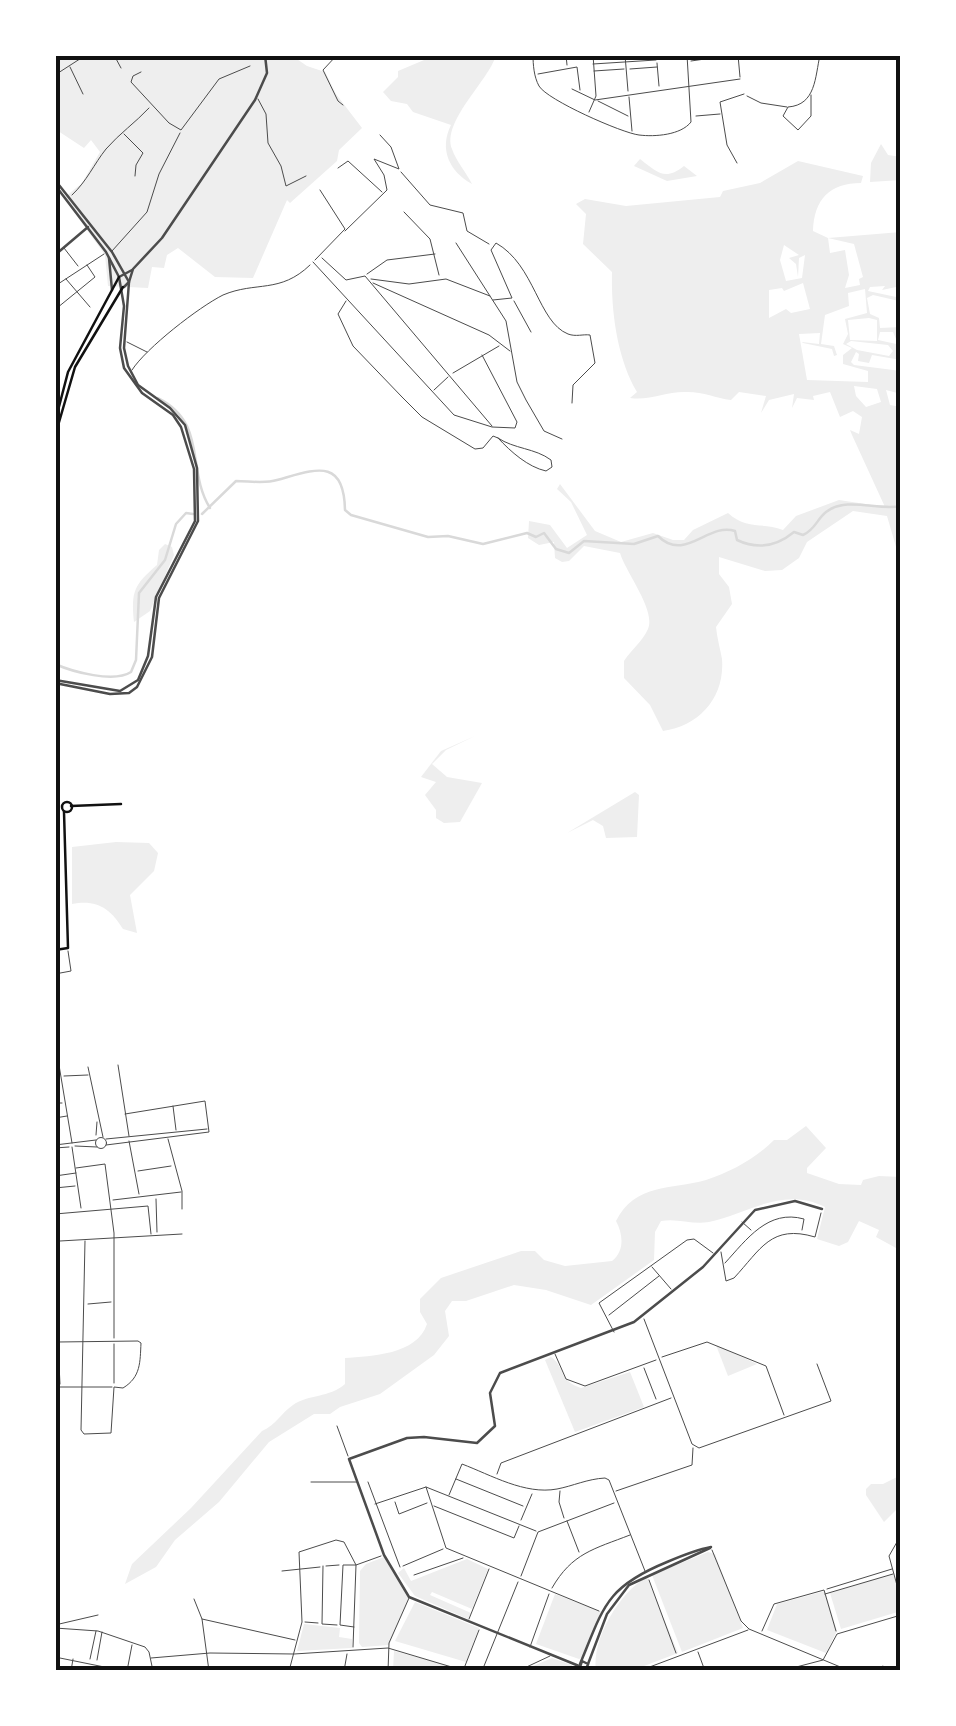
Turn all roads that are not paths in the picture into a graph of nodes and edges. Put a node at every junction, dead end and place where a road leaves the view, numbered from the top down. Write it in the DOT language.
graph roads {
  1 [pos="86,55"];
  2 [pos="114,55"];
  3 [pos="265,55"];
  4 [pos="336,55"];
  5 [pos="533,55"];
  6 [pos="566,55"];
  7 [pos="593,55"];
  8 [pos="625,55"];
  9 [pos="688,55"];
  10 [pos="733,55"];
  11 [pos="738,55"];
  12 [pos="820,55"];
  13 [pos="657,57"];
  14 [pos="688,61"];
  15 [pos="626,62"];
  16 [pos="594,64"];
  17 [pos="70,66"];
  18 [pos="250,66"];
  19 [pos="657,67"];
  20 [pos="121,68"];
  21 [pos="568,68"];
  22 [pos="626,69"];
  23 [pos="594,71"];
  24 [pos="141,72"];
  25 [pos="55,75"];
  26 [pos="535,75"];
  27 [pos="691,86"];
  28 [pos="572,89"];
  29 [pos="660,90"];
  30 [pos="596,92"];
  31 [pos="580,93"];
  32 [pos="629,93"];
  33 [pos="83,94"];
  34 [pos="604,96"];
  35 [pos="811,96"];
  36 [pos="256,97"];
  37 [pos="595,100"];
  38 [pos="344,105"];
  39 [pos="152,106"];
  40 [pos="787,106"];
  41 [pos="720,114"];
  42 [pos="588,115"];
  43 [pos="631,116"];
  44 [pos="693,116"];
  45 [pos="182,130"];
  46 [pos="123,134"];
  47 [pos="632,134"];
  48 [pos="380,135"];
  49 [pos="738,163"];
  50 [pos="338,168"];
  51 [pos="398,170"];
  52 [pos="135,176"];
  53 [pos="306,176"];
  54 [pos="55,182"];
  55 [pos="320,190"];
  56 [pos="384,194"];
  57 [pos="70,198"];
  58 [pos="404,212"];
  59 [pos="88,227"];
  60 [pos="344,232"];
  61 [pos="456,243"];
  62 [pos="492,245"];
  63 [pos="64,247"];
  64 [pos="109,252"];
  65 [pos="55,254"];
  66 [pos="435,254"];
  67 [pos="320,256"];
  68 [pos="312,262"];
  69 [pos="87,264"];
  70 [pos="80,269"];
  71 [pos="134,270"];
  72 [pos="126,274"];
  73 [pos="120,276"];
  74 [pos="66,279"];
  75 [pos="368,279"];
  76 [pos="440,279"];
  77 [pos="128,282"];
  78 [pos="55,286"];
  79 [pos="123,287"];
  80 [pos="442,288"];
  81 [pos="76,291"];
  82 [pos="492,298"];
  83 [pos="512,298"];
  84 [pos="111,300"];
  85 [pos="347,300"];
  86 [pos="124,306"];
  87 [pos="90,307"];
  88 [pos="57,308"];
  89 [pos="531,332"];
  90 [pos="124,340"];
  91 [pos="502,345"];
  92 [pos="149,352"];
  93 [pos="510,352"];
  94 [pos="482,355"];
  95 [pos="130,373"];
  96 [pos="450,375"];
  97 [pos="432,392"];
  98 [pos="572,403"];
  99 [pos="55,420"];
  100 [pos="492,426"];
  101 [pos="55,436"];
  102 [pos="498,438"];
  103 [pos="562,440"];
  104 [pos="55,681"];
  105 [pos="64,803"];
  106 [pos="121,804"];
  107 [pos="55,807"];
  108 [pos="71,809"];
  109 [pos="64,811"];
  110 [pos="67,831"];
  111 [pos="68,948"];
  112 [pos="55,950"];
  113 [pos="55,974"];
  114 [pos="55,1041"];
  115 [pos="118,1065"];
  116 [pos="88,1067"];
  117 [pos="55,1069"];
  118 [pos="60,1069"];
  119 [pos="89,1075"];
  120 [pos="61,1076"];
  121 [pos="55,1103"];
  122 [pos="65,1103"];
  123 [pos="173,1106"];
  124 [pos="96,1114"];
  125 [pos="125,1114"];
  126 [pos="68,1116"];
  127 [pos="55,1118"];
  128 [pos="208,1129"];
  129 [pos="176,1133"];
  130 [pos="167,1137"];
  131 [pos="104,1138"];
  132 [pos="96,1139"];
  133 [pos="129,1140"];
  134 [pos="72,1145"];
  135 [pos="106,1145"];
  136 [pos="55,1146"];
  137 [pos="97,1146"];
  138 [pos="175,1166"];
  139 [pos="76,1168"];
  140 [pos="134,1171"];
  141 [pos="76,1174"];
  142 [pos="55,1176"];
  143 [pos="78,1186"];
  144 [pos="55,1188"];
  145 [pos="182,1192"];
  146 [pos="156,1195"];
  147 [pos="139,1197"];
  148 [pos="110,1200"];
  149 [pos="111,1209"];
  150 [pos="182,1209"];
  151 [pos="822,1209"];
  152 [pos="82,1212"];
  153 [pos="56,1214"];
  154 [pos="742,1222"];
  155 [pos="753,1232"];
  156 [pos="801,1233"];
  157 [pos="182,1234"];
  158 [pos="152,1236"];
  159 [pos="157,1236"];
  160 [pos="114,1238"];
  161 [pos="57,1241"];
  162 [pos="86,1241"];
  163 [pos="720,1248"];
  164 [pos="714,1254"];
  165 [pos="650,1265"];
  166 [pos="723,1265"];
  167 [pos="659,1276"];
  168 [pos="674,1293"];
  169 [pos="114,1302"];
  170 [pos="84,1304"];
  171 [pos="642,1316"];
  172 [pos="606,1317"];
  173 [pos="614,1332"];
  174 [pos="58,1342"];
  175 [pos="114,1342"];
  176 [pos="84,1343"];
  177 [pos="55,1350"];
  178 [pos="555,1354"];
  179 [pos="659,1359"];
  180 [pos="55,1362"];
  181 [pos="817,1364"];
  182 [pos="643,1365"];
  183 [pos="55,1387"];
  184 [pos="60,1387"];
  185 [pos="84,1387"];
  186 [pos="114,1387"];
  187 [pos="673,1397"];
  188 [pos="658,1403"];
  189 [pos="785,1418"];
  190 [pos="336,1426"];
  191 [pos="692,1444"];
  192 [pos="349,1459"];
  193 [pos="496,1477"];
  194 [pos="456,1479"];
  195 [pos="311,1482"];
  196 [pos="357,1482"];
  197 [pos="368,1482"];
  198 [pos="426,1487"];
  199 [pos="560,1489"];
  200 [pos="533,1491"];
  201 [pos="613,1492"];
  202 [pos="449,1495"];
  203 [pos="395,1502"];
  204 [pos="617,1502"];
  205 [pos="430,1503"];
  206 [pos="375,1504"];
  207 [pos="526,1508"];
  208 [pos="566,1521"];
  209 [pos="520,1524"];
  210 [pos="538,1532"];
  211 [pos="630,1534"];
  212 [pos="901,1535"];
  213 [pos="711,1547"];
  214 [pos="446,1548"];
  215 [pos="580,1554"];
  216 [pos="384,1556"];
  217 [pos="465,1557"];
  218 [pos="356,1564"];
  219 [pos="343,1565"];
  220 [pos="323,1566"];
  221 [pos="400,1567"];
  222 [pos="301,1568"];
  223 [pos="490,1568"];
  224 [pos="282,1571"];
  225 [pos="390,1571"];
  226 [pos="892,1571"];
  227 [pos="646,1573"];
  228 [pos="414,1576"];
  229 [pos="520,1579"];
  230 [pos="550,1591"];
  231 [pos="824,1592"];
  232 [pos="410,1597"];
  233 [pos="194,1598"];
  234 [pos="901,1600"];
  235 [pos="604,1613"];
  236 [pos="98,1615"];
  237 [pos="901,1615"];
  238 [pos="202,1618"];
  239 [pos="302,1622"];
  240 [pos="468,1622"];
  241 [pos="322,1624"];
  242 [pos="340,1625"];
  243 [pos="354,1626"];
  244 [pos="55,1627"];
  245 [pos="481,1627"];
  246 [pos="749,1629"];
  247 [pos="96,1630"];
  248 [pos="102,1632"];
  249 [pos="762,1633"];
  250 [pos="496,1634"];
  251 [pos="837,1634"];
  252 [pos="298,1641"];
  253 [pos="132,1642"];
  254 [pos="388,1648"];
  255 [pos="530,1648"];
  256 [pos="696,1649"];
  257 [pos="353,1650"];
  258 [pos="347,1651"];
  259 [pos="208,1653"];
  260 [pos="294,1654"];
  261 [pos="550,1656"];
  262 [pos="678,1656"];
  263 [pos="55,1657"];
  264 [pos="150,1658"];
  265 [pos="72,1660"];
  266 [pos="823,1660"];
  267 [pos="90,1662"];
  268 [pos="96,1663"];
  269 [pos="572,1663"];
  270 [pos="653,1666"];
  271 [pos="883,1666"];
  272 [pos="581,1667"];
  273 [pos="589,1668"];
  274 [pos="526,1669"];
  275 [pos="71,1671"];
  276 [pos="126,1671"];
  277 [pos="153,1671"];
  278 [pos="208,1671"];
  279 [pos="289,1671"];
  280 [pos="344,1671"];
  281 [pos="388,1671"];
  282 [pos="464,1671"];
  283 [pos="482,1671"];
  284 [pos="518,1671"];
  285 [pos="571,1671"];
  286 [pos="639,1671"];
  287 [pos="655,1671"];
  288 [pos="705,1671"];
  289 [pos="781,1671"];
  290 [pos="850,1671"];
  291 [pos="885,1671"];
  1 -- 17 [label="street"];
  2 -- 20 [label="street"];
  3 -- 36 [label="street"];
  4 -- 38 [label="street"];
  5 -- 26 [label="street"];
  6 -- 21 [label="street"];
  7 -- 16 [label="street"];
  8 -- 15 [label="street"];
  9 -- 14 [label="street"];
  10 -- 14 [label="street"];
  11 -- 27 [label="street"];
  12 -- 35 [label="street"];
  13 -- 15 [label="street"];
  13 -- 19 [label="street"];
  14 -- 27 [label="street"];
  15 -- 16 [label="street"];
  15 -- 22 [label="street"];
  16 -- 23 [label="street"];
  17 -- 25 [label="street"];
  17 -- 33 [label="street"];
  18 -- 45 [label="street"];
  19 -- 22 [label="street"];
  19 -- 29 [label="street"];
  21 -- 26 [label="street"];
  21 -- 31 [label="street"];
  22 -- 23 [label="street"];
  22 -- 32 [label="street"];
  23 -- 30 [label="street"];
  24 -- 39 [label="street"];
  26 -- 42 [label="street"];
  27 -- 29 [label="street"];
  27 -- 44 [label="street"];
  28 -- 31 [label="street"];
  29 -- 32 [label="street"];
  30 -- 34 [label="street"];
  30 -- 37 [label="street"];
  31 -- 37 [label="street"];
  32 -- 34 [label="street"];
  32 -- 43 [label="street"];
  34 -- 37 [label="street"];
  35 -- 35 [label="street"];
  36 -- 53 [label="street"];
  36 -- 71 [label="street"];
  37 -- 42 [label="street"];
  37 -- 43 [label="street"];
  39 -- 45 [label="street"];
  39 -- 46 [label="street"];
  40 -- 41 [label="street"];
  41 -- 44 [label="street"];
  41 -- 49 [label="street"];
  42 -- 47 [label="street"];
  43 -- 47 [label="street"];
  44 -- 47 [label="street"];
  45 -- 64 [label="street"];
  46 -- 52 [label="street"];
  46 -- 57 [label="street"];
  48 -- 51 [label="street"];
  50 -- 56 [label="street"];
  51 -- 56 [label="street"];
  51 -- 62 [label="street"];
  54 -- 57 [label="street"];
  54 -- 59 [label="street"];
  55 -- 60 [label="street"];
  56 -- 60 [label="street"];
  57 -- 64 [label="street"];
  58 -- 66 [label="street"];
  59 -- 63 [label="street"];
  59 -- 64 [label="street"];
  60 -- 67 [label="street"];
  61 -- 82 [label="street"];
  62 -- 83 [label="street"];
  62 -- 98 [label="street"];
  63 -- 65 [label="street"];
  63 -- 70 [label="street"];
  64 -- 69 [label="street"];
  64 -- 72 [label="street"];
  64 -- 73 [label="street"];
  64 -- 84 [label="street"];
  66 -- 75 [label="street"];
  66 -- 76 [label="street"];
  67 -- 68 [label="street"];
  67 -- 75 [label="street"];
  68 -- 85 [label="street"];
  68 -- 92 [label="street"];
  69 -- 70 [label="street"];
  69 -- 81 [label="street"];
  70 -- 74 [label="street"];
  71 -- 72 [label="street"];
  71 -- 77 [label="street"];
  72 -- 73 [label="street"];
  72 -- 77 [label="street"];
  73 -- 79 [label="street"];
  73 -- 84 [label="main road"];
  74 -- 78 [label="street"];
  74 -- 81 [label="street"];
  75 -- 76 [label="street"];
  75 -- 91 [label="street"];
  75 -- 96 [label="street"];
  76 -- 80 [label="street"];
  76 -- 82 [label="street"];
  77 -- 79 [label="street"];
  77 -- 90 [label="street"];
  79 -- 84 [label="main road"];
  79 -- 86 [label="street"];
  81 -- 87 [label="street"];
  81 -- 88 [label="street"];
  82 -- 83 [label="street"];
  82 -- 93 [label="street"];
  83 -- 89 [label="street"];
  84 -- 86 [label="street"];
  84 -- 99 [label="main road"];
  84 -- 101 [label="main road"];
  85 -- 97 [label="street"];
  85 -- 102 [label="street"];
  86 -- 104 [label="street"];
  90 -- 92 [label="street"];
  90 -- 95 [label="street"];
  91 -- 93 [label="street"];
  91 -- 94 [label="street"];
  92 -- 95 [label="street"];
  93 -- 103 [label="street"];
  94 -- 96 [label="street"];
  94 -- 100 [label="street"];
  95 -- 104 [label="street"];
  96 -- 97 [label="street"];
  96 -- 100 [label="street"];
  97 -- 100 [label="street"];
  102 -- 102 [label="street"];
  105 -- 107 [label="main road"];
  105 -- 108 [label="main road"];
  105 -- 109 [label="main road"];
  106 -- 108 [label="main road"];
  107 -- 109 [label="main road"];
  108 -- 109 [label="main road"];
  108 -- 110 [label="main road"];
  109 -- 110 [label="main road"];
  110 -- 111 [label="main road"];
  111 -- 112 [label="main road"];
  111 -- 113 [label="street"];
  114 -- 118 [label="street"];
  115 -- 125 [label="street"];
  116 -- 119 [label="street"];
  117 -- 118 [label="street"];
  118 -- 120 [label="street"];
  119 -- 120 [label="street"];
  119 -- 124 [label="street"];
  120 -- 122 [label="street"];
  121 -- 122 [label="street"];
  122 -- 126 [label="street"];
  123 -- 125 [label="street"];
  123 -- 128 [label="street"];
  123 -- 129 [label="street"];
  124 -- 131 [label="street"];
  124 -- 132 [label="street"];
  125 -- 133 [label="street"];
  126 -- 127 [label="street"];
  126 -- 134 [label="street"];
  128 -- 129 [label="street"];
  128 -- 130 [label="street"];
  129 -- 133 [label="street"];
  130 -- 133 [label="street"];
  130 -- 138 [label="street"];
  131 -- 132 [label="street"];
  131 -- 133 [label="street"];
  131 -- 135 [label="street"];
  132 -- 134 [label="street"];
  132 -- 137 [label="street"];
  133 -- 135 [label="street"];
  133 -- 140 [label="street"];
  134 -- 136 [label="street"];
  134 -- 137 [label="street"];
  134 -- 139 [label="street"];
  135 -- 137 [label="street"];
  138 -- 140 [label="street"];
  138 -- 145 [label="street"];
  139 -- 141 [label="street"];
  139 -- 148 [label="street"];
  140 -- 147 [label="street"];
  141 -- 142 [label="street"];
  141 -- 143 [label="street"];
  143 -- 144 [label="street"];
  143 -- 152 [label="street"];
  145 -- 146 [label="street"];
  145 -- 150 [label="street"];
  146 -- 147 [label="street"];
  146 -- 159 [label="street"];
  147 -- 148 [label="street"];
  148 -- 149 [label="street"];
  149 -- 152 [label="street"];
  149 -- 158 [label="street"];
  149 -- 160 [label="street"];
  151 -- 154 [label="street"];
  151 -- 156 [label="street"];
  152 -- 153 [label="street"];
  153 -- 161 [label="street"];
  154 -- 155 [label="street"];
  154 -- 163 [label="street"];
  155 -- 156 [label="street"];
  155 -- 166 [label="street"];
  156 -- 166 [label="street"];
  157 -- 159 [label="street"];
  158 -- 159 [label="street"];
  158 -- 160 [label="street"];
  160 -- 162 [label="street"];
  160 -- 169 [label="street"];
  161 -- 162 [label="street"];
  161 -- 174 [label="street"];
  162 -- 170 [label="street"];
  163 -- 164 [label="street"];
  163 -- 166 [label="street"];
  164 -- 165 [label="street"];
  164 -- 168 [label="street"];
  165 -- 167 [label="street"];
  165 -- 172 [label="street"];
  167 -- 168 [label="street"];
  167 -- 172 [label="street"];
  168 -- 171 [label="street"];
  169 -- 170 [label="street"];
  169 -- 175 [label="street"];
  170 -- 176 [label="street"];
  171 -- 173 [label="street"];
  171 -- 179 [label="street"];
  172 -- 173 [label="street"];
  173 -- 178 [label="street"];
  174 -- 176 [label="street"];
  174 -- 184 [label="street"];
  175 -- 176 [label="street"];
  175 -- 186 [label="street"];
  175 -- 186 [label="street"];
  176 -- 185 [label="street"];
  177 -- 180 [label="street"];
  178 -- 182 [label="street"];
  178 -- 192 [label="street"];
  179 -- 182 [label="street"];
  179 -- 187 [label="street"];
  179 -- 189 [label="street"];
  181 -- 189 [label="street"];
  182 -- 188 [label="street"];
  183 -- 184 [label="street"];
  184 -- 185 [label="street"];
  185 -- 186 [label="street"];
  185 -- 186 [label="street"];
  187 -- 188 [label="street"];
  187 -- 191 [label="street"];
  188 -- 193 [label="street"];
  189 -- 191 [label="street"];
  190 -- 192 [label="street"];
  191 -- 201 [label="street"];
  192 -- 196 [label="street"];
  193 -- 194 [label="street"];
  193 -- 200 [label="street"];
  194 -- 202 [label="street"];
  194 -- 207 [label="street"];
  195 -- 196 [label="street"];
  196 -- 216 [label="street"];
  197 -- 206 [label="street"];
  198 -- 202 [label="street"];
  198 -- 205 [label="street"];
  198 -- 206 [label="street"];
  199 -- 200 [label="street"];
  199 -- 201 [label="street"];
  199 -- 208 [label="street"];
  200 -- 207 [label="street"];
  201 -- 204 [label="street"];
  202 -- 209 [label="street"];
  203 -- 205 [label="street"];
  204 -- 208 [label="street"];
  204 -- 211 [label="street"];
  205 -- 209 [label="street"];
  205 -- 214 [label="street"];
  206 -- 221 [label="street"];
  207 -- 209 [label="street"];
  208 -- 210 [label="street"];
  208 -- 215 [label="street"];
  209 -- 210 [label="street"];
  210 -- 229 [label="street"];
  211 -- 215 [label="street"];
  211 -- 227 [label="street"];
  212 -- 226 [label="street"];
  213 -- 227 [label="street"];
  213 -- 246 [label="street"];
  214 -- 217 [label="street"];
  214 -- 221 [label="street"];
  215 -- 230 [label="street"];
  216 -- 218 [label="street"];
  216 -- 225 [label="street"];
  217 -- 223 [label="street"];
  217 -- 228 [label="street"];
  218 -- 219 [label="street"];
  218 -- 222 [label="street"];
  218 -- 243 [label="street"];
  219 -- 220 [label="street"];
  219 -- 242 [label="street"];
  220 -- 222 [label="street"];
  220 -- 241 [label="street"];
  221 -- 225 [label="street"];
  222 -- 224 [label="street"];
  222 -- 239 [label="street"];
  223 -- 229 [label="street"];
  223 -- 240 [label="street"];
  225 -- 232 [label="street"];
  226 -- 231 [label="street"];
  226 -- 234 [label="street"];
  227 -- 235 [label="street"];
  227 -- 262 [label="street"];
  229 -- 230 [label="street"];
  229 -- 250 [label="street"];
  230 -- 235 [label="street"];
  230 -- 255 [label="street"];
  231 -- 249 [label="street"];
  231 -- 251 [label="street"];
  232 -- 240 [label="street"];
  232 -- 254 [label="street"];
  233 -- 238 [label="street"];
  235 -- 272 [label="street"];
  235 -- 273 [label="street"];
  236 -- 244 [label="street"];
  237 -- 251 [label="street"];
  238 -- 252 [label="street"];
  238 -- 259 [label="street"];
  239 -- 241 [label="street"];
  239 -- 252 [label="street"];
  240 -- 245 [label="street"];
  241 -- 242 [label="street"];
  242 -- 243 [label="street"];
  243 -- 257 [label="street"];
  244 -- 247 [label="street"];
  245 -- 250 [label="street"];
  245 -- 282 [label="street"];
  246 -- 249 [label="street"];
  246 -- 256 [label="street"];
  247 -- 248 [label="street"];
  247 -- 267 [label="street"];
  248 -- 253 [label="street"];
  248 -- 268 [label="street"];
  249 -- 266 [label="street"];
  250 -- 255 [label="street"];
  250 -- 283 [label="street"];
  251 -- 266 [label="street"];
  252 -- 260 [label="street"];
  253 -- 264 [label="street"];
  253 -- 276 [label="street"];
  254 -- 257 [label="street"];
  254 -- 281 [label="street"];
  254 -- 282 [label="street"];
  255 -- 261 [label="street"];
  256 -- 262 [label="street"];
  256 -- 288 [label="street"];
  257 -- 258 [label="street"];
  258 -- 260 [label="street"];
  258 -- 280 [label="street"];
  259 -- 260 [label="street"];
  259 -- 264 [label="street"];
  259 -- 278 [label="street"];
  260 -- 279 [label="street"];
  261 -- 269 [label="street"];
  261 -- 274 [label="street"];
  262 -- 270 [label="street"];
  263 -- 265 [label="street"];
  264 -- 277 [label="street"];
  265 -- 267 [label="street"];
  265 -- 275 [label="street"];
  266 -- 289 [label="street"];
  266 -- 290 [label="street"];
  267 -- 268 [label="street"];
  268 -- 276 [label="street"];
  269 -- 272 [label="street"];
  269 -- 285 [label="street"];
  270 -- 286 [label="street"];
  270 -- 287 [label="street"];
  271 -- 291 [label="street"];
  272 -- 273 [label="street"];
  272 -- 273 [label="street"];
  274 -- 284 [label="street"];
}
